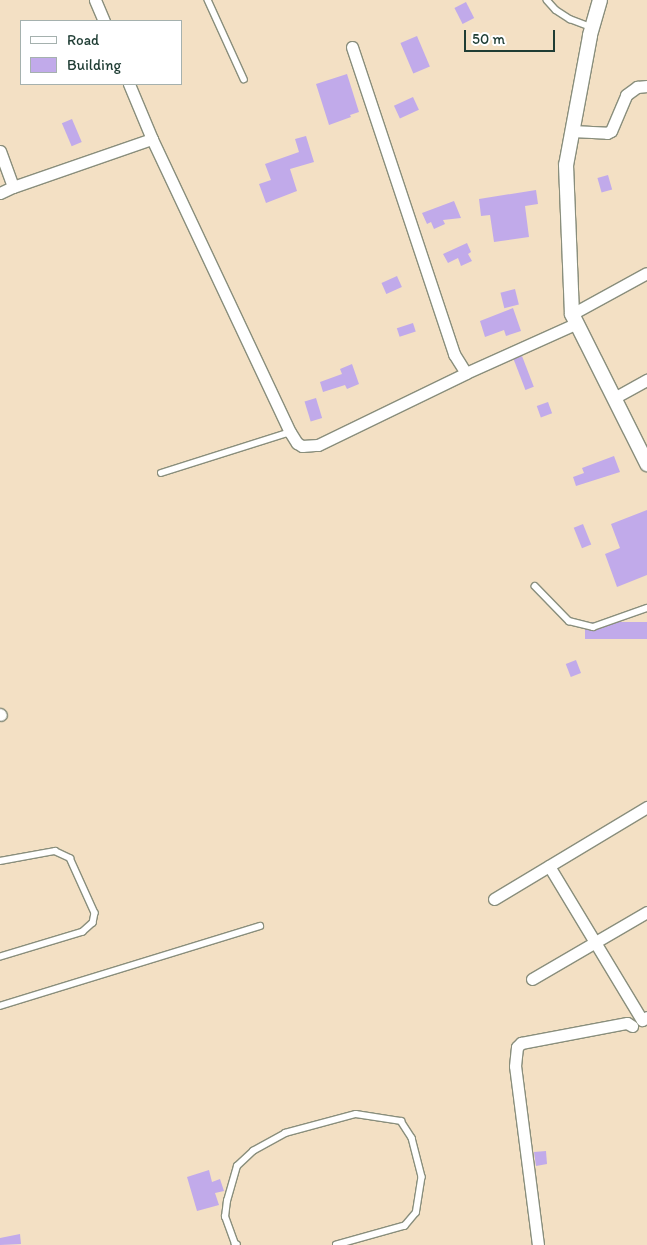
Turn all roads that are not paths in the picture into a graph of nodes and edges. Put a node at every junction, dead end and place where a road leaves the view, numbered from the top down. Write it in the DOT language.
graph roads {
  1 [pos="95,0"];
  2 [pos="208,0"];
  3 [pos="547,0"];
  4 [pos="600,0"];
  5 [pos="104,20"];
  6 [pos="593,27"];
  7 [pos="352,46"];
  8 [pos="244,79"];
  9 [pos="130,85"];
  10 [pos="647,86"];
  11 [pos="572,131"];
  12 [pos="152,139"];
  13 [pos="0,151"];
  14 [pos="13,187"];
  15 [pos="0,193"];
  16 [pos="647,273"];
  17 [pos="575,319"];
  18 [pos="466,373"];
  19 [pos="647,380"];
  20 [pos="614,398"];
  21 [pos="290,432"];
  22 [pos="647,464"];
  23 [pos="162,473"];
  24 [pos="535,586"];
  25 [pos="647,608"];
  26 [pos="647,807"];
  27 [pos="0,861"];
  28 [pos="550,866"];
  29 [pos="494,899"];
  30 [pos="647,912"];
  31 [pos="260,926"];
  32 [pos="595,942"];
  33 [pos="0,956"];
  34 [pos="532,979"];
  35 [pos="0,1006"];
  36 [pos="647,1017"];
  37 [pos="632,1026"];
  38 [pos="237,1245"];
  39 [pos="337,1245"];
  40 [pos="538,1245"];
  1 -- 5 [label="street"];
  2 -- 8 [label="lane"];
  3 -- 6 [label="lane"];
  4 -- 6 [label="street"];
  6 -- 11 [label="street"];
  7 -- 18 [label="street"];
  9 -- 12 [label="street"];
  10 -- 11 [label="street"];
  11 -- 17 [label="street"];
  12 -- 14 [label="street"];
  12 -- 21 [label="street"];
  13 -- 14 [label="street"];
  14 -- 15 [label="street"];
  16 -- 17 [label="street"];
  17 -- 18 [label="street"];
  17 -- 20 [label="street"];
  18 -- 21 [label="street"];
  19 -- 20 [label="street"];
  20 -- 22 [label="street"];
  21 -- 23 [label="lane"];
  24 -- 25 [label="lane"];
  26 -- 28 [label="street"];
  27 -- 33 [label="lane"];
  28 -- 29 [label="street"];
  28 -- 32 [label="street"];
  30 -- 32 [label="street"];
  31 -- 35 [label="lane"];
  32 -- 34 [label="street"];
  32 -- 36 [label="street"];
  37 -- 40 [label="street"];
  38 -- 39 [label="lane"];
}
